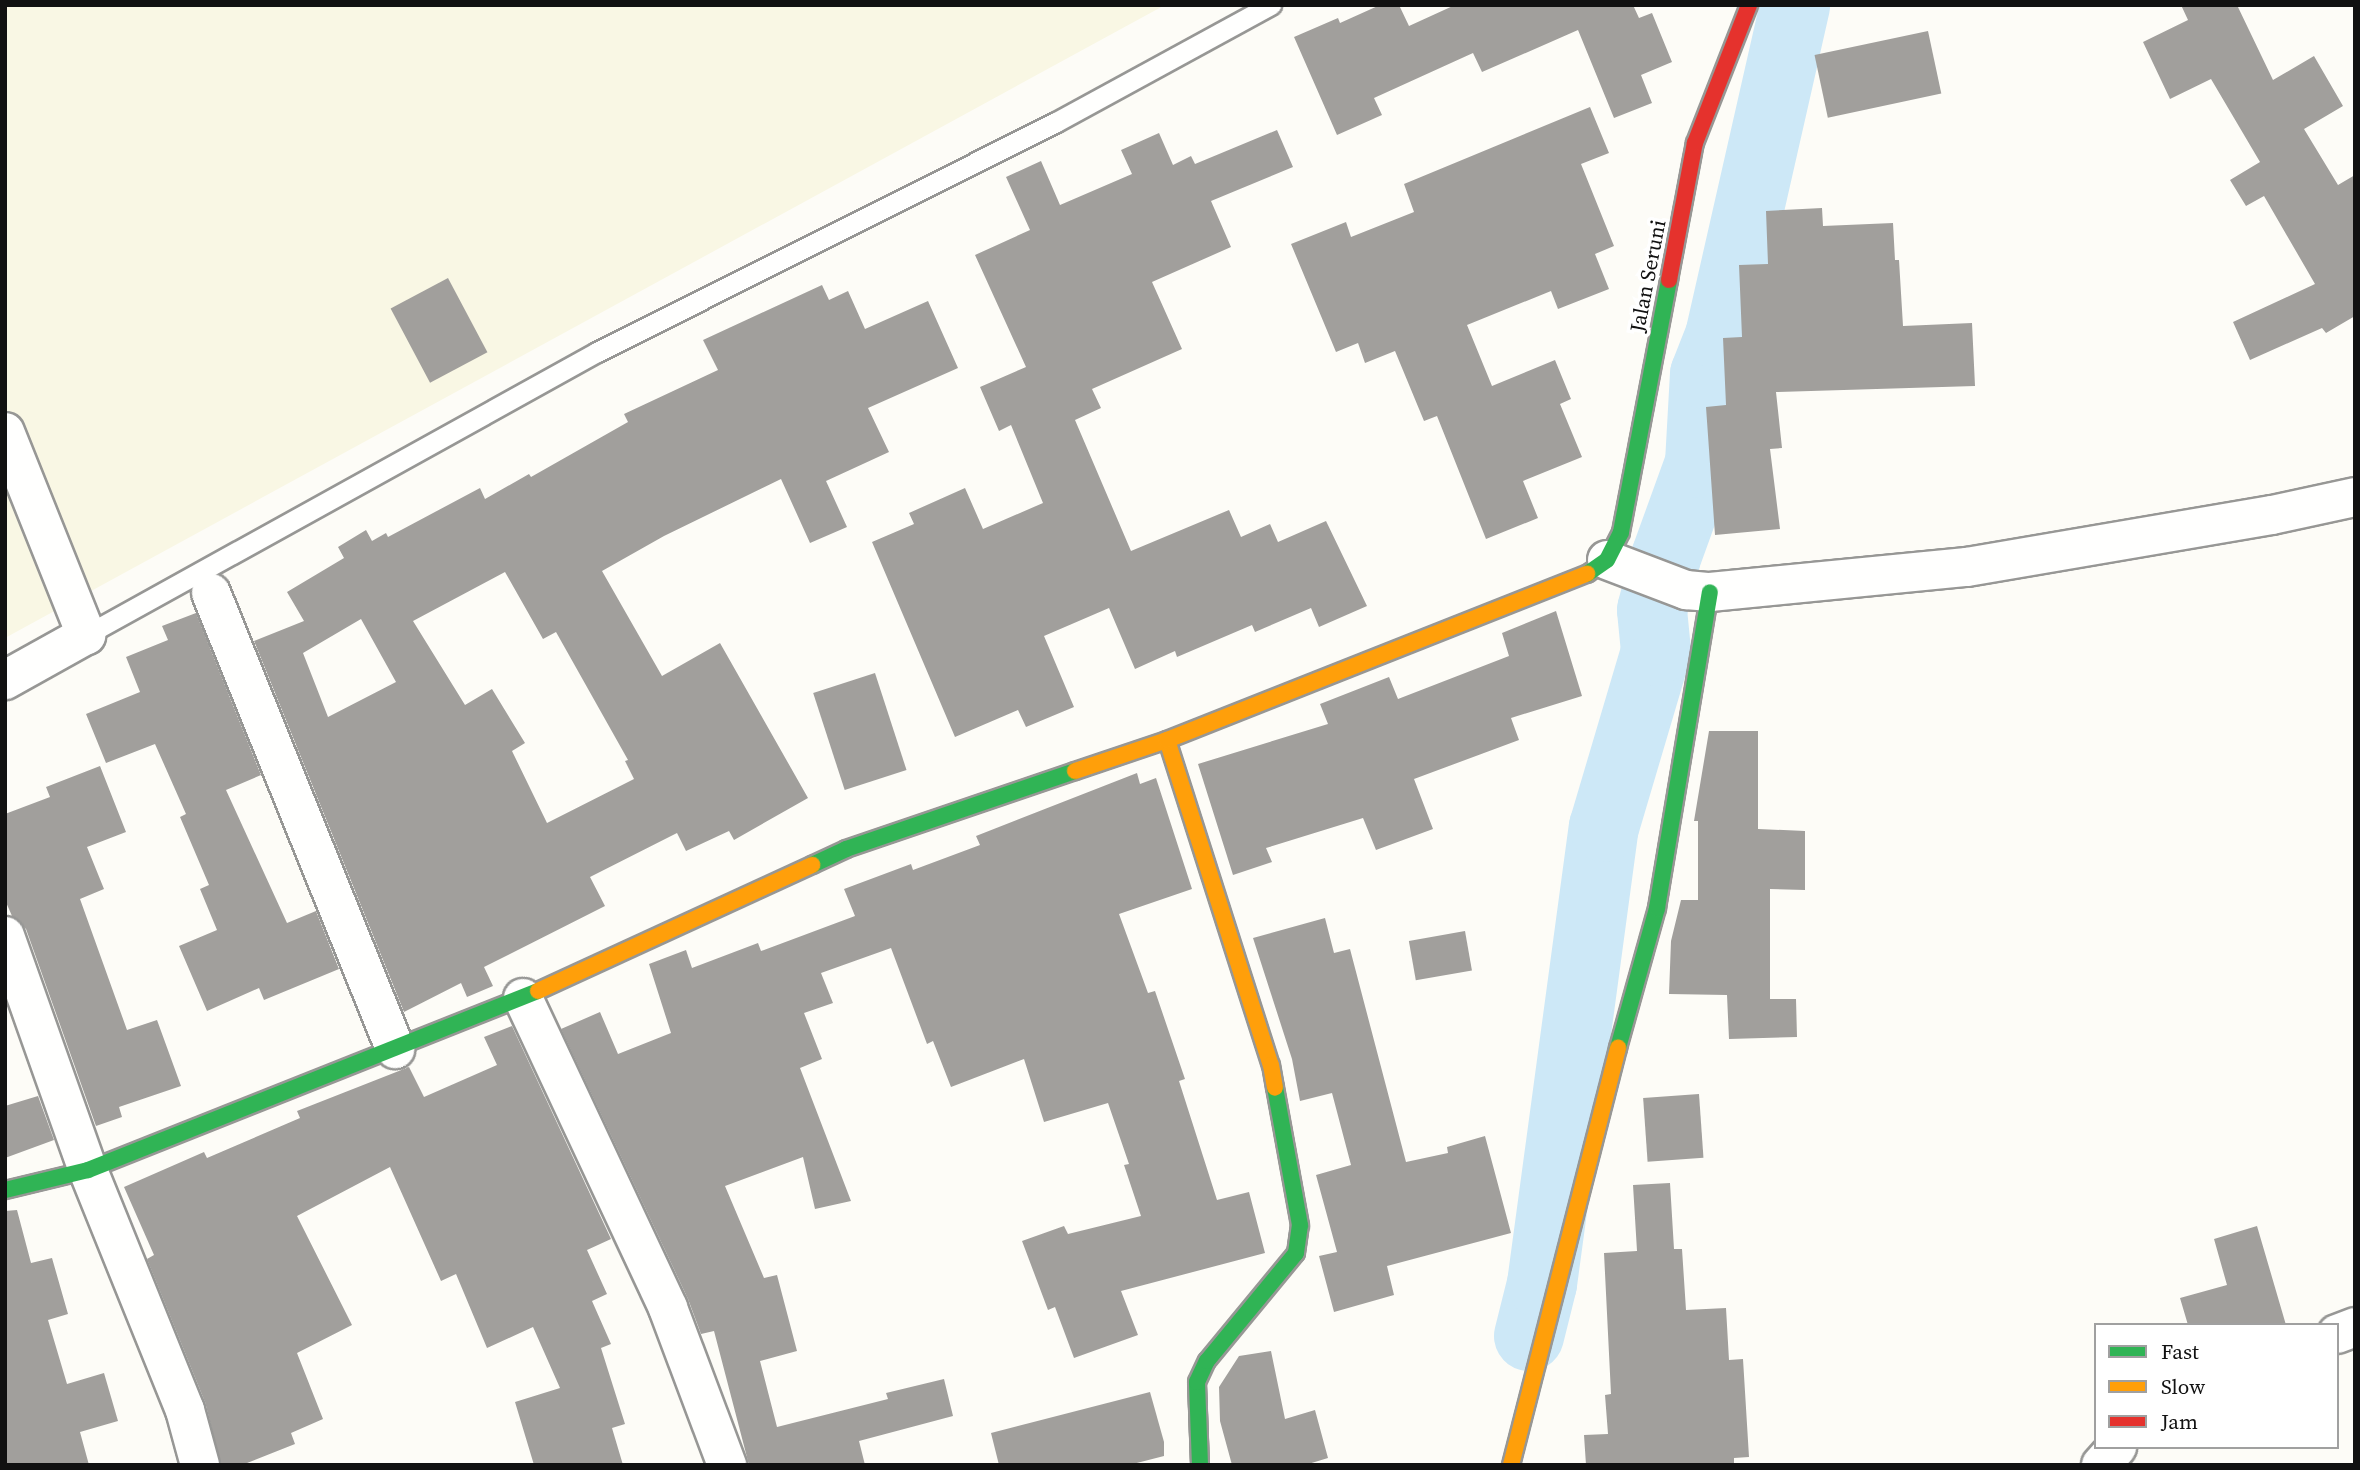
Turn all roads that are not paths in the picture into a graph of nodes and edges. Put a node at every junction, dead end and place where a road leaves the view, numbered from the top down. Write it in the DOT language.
graph roads {
  1 [pos="1272,5"];
  2 [pos="1749,5"];
  3 [pos="5,432"];
  4 [pos="2355,497"];
  5 [pos="1623,566"];
  6 [pos="1698,591"];
  7 [pos="211,593"];
  8 [pos="86,635"];
  9 [pos="5,680"];
  10 [pos="1167,740"];
  11 [pos="5,936"];
  12 [pos="523,998"];
  13 [pos="394,1049"];
  14 [pos="88,1170"];
  15 [pos="5,1190"];
  16 [pos="2355,1326"];
  17 [pos="2339,1333"];
  18 [pos="2115,1449"];
  19 [pos="200,1465"];
  20 [pos="727,1465"];
  21 [pos="1200,1465"];
  22 [pos="1511,1465"];
  23 [pos="2101,1465"];
  1 -- 8 [label="lane"];
  2 -- 5 [label="street, Jalan Seruni"];
  3 -- 8 [label="street"];
  4 -- 6 [label="street"];
  5 -- 6 [label="street"];
  5 -- 10 [label="street"];
  6 -- 22 [label="street"];
  7 -- 13 [label="street"];
  8 -- 9 [label="street"];
  10 -- 12 [label="street"];
  10 -- 21 [label="street"];
  11 -- 14 [label="street"];
  12 -- 13 [label="street"];
  12 -- 20 [label="street"];
  13 -- 14 [label="street"];
  14 -- 15 [label="street"];
  14 -- 19 [label="street"];
  16 -- 17 [label="street"];
  18 -- 23 [label="street"];
}
